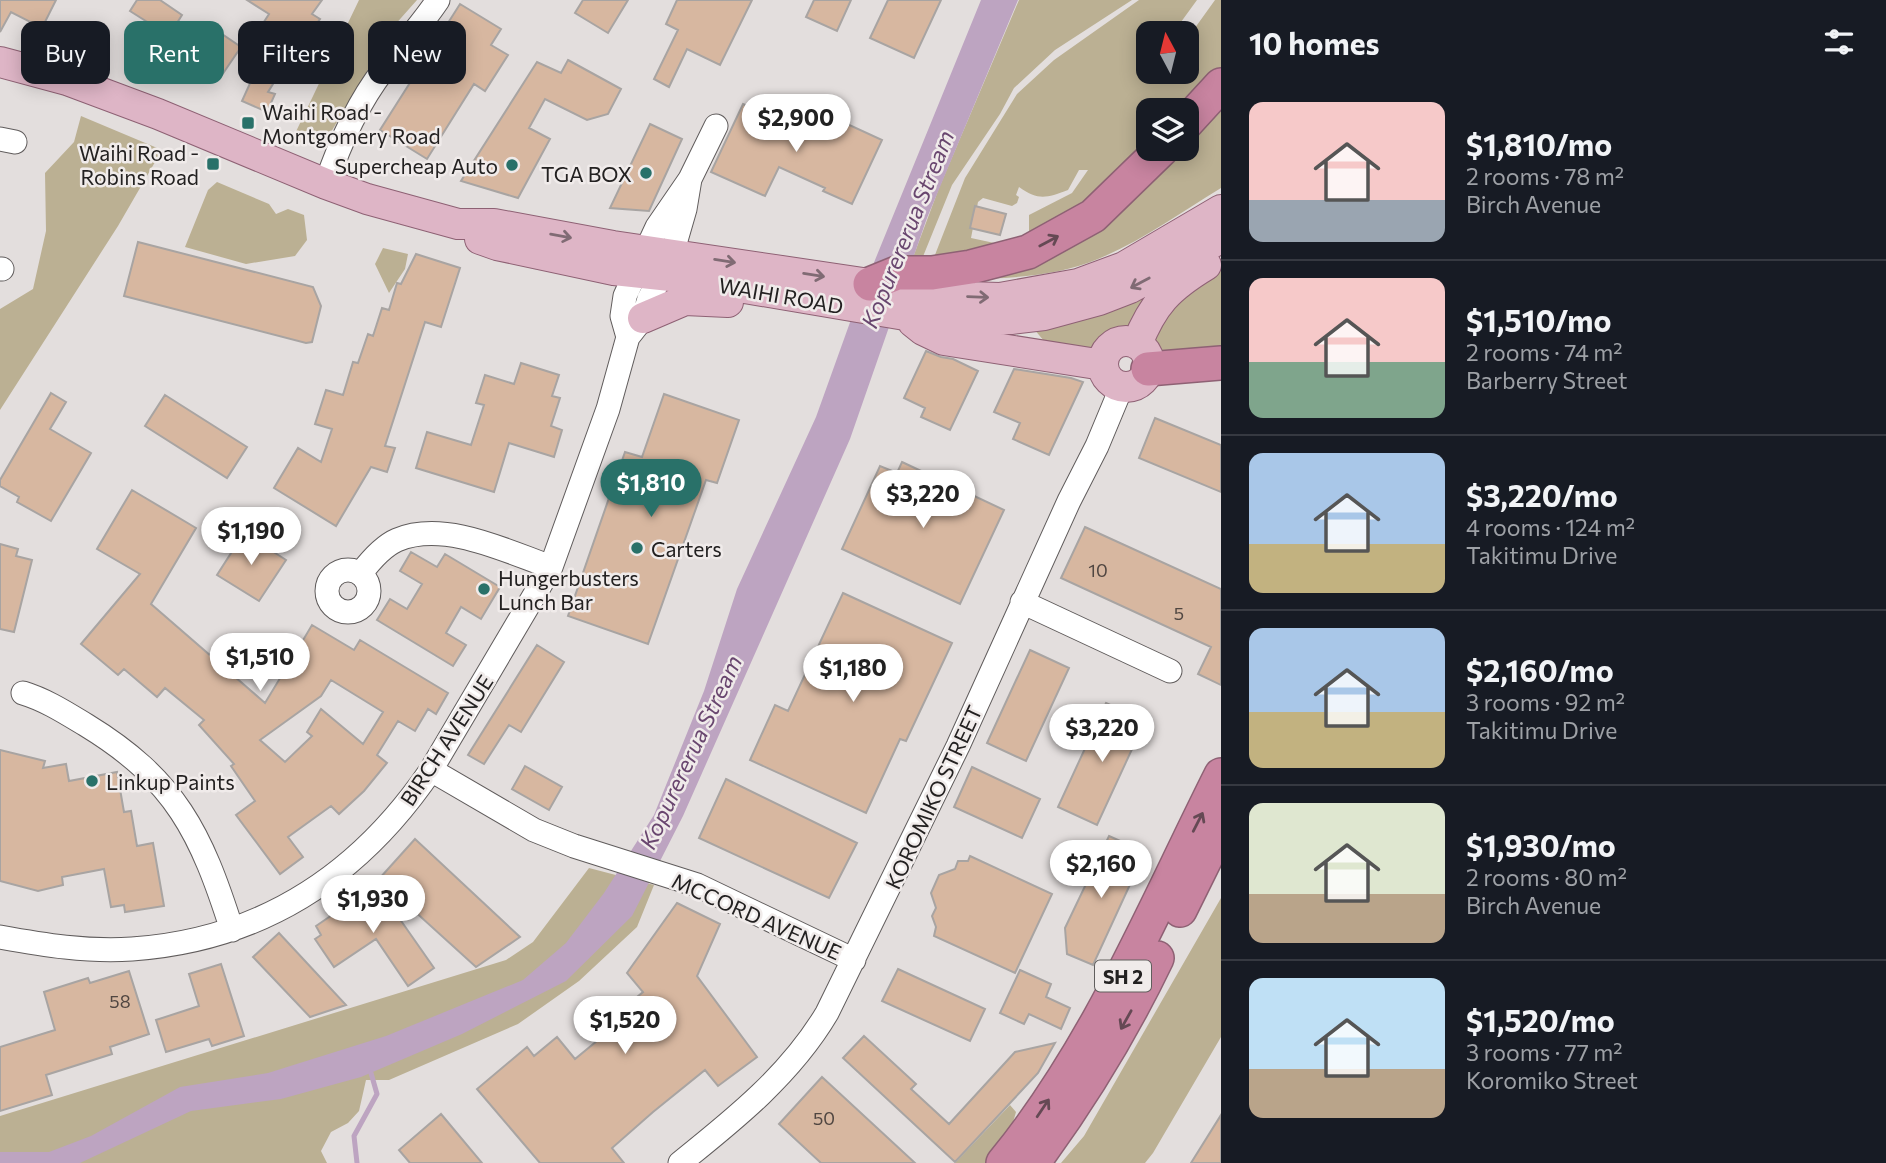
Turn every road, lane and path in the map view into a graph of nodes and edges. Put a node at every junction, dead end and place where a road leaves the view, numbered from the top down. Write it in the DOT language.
graph roads {
  1 [pos="438,0"];
  2 [pos="0,62"];
  3 [pos="1221,85"];
  4 [pos="1199,109"];
  5 [pos="716,126"];
  6 [pos="1150,161"];
  7 [pos="326,184"];
  8 [pos="1221,210"];
  9 [pos="1221,238"];
  10 [pos="1221,256"];
  11 [pos="654,263"];
  12 [pos="854,290"];
  13 [pos="909,293"];
  14 [pos="788,297"];
  15 [pos="1011,319"];
  16 [pos="635,328"];
  17 [pos="1055,358"];
  18 [pos="1221,363"];
  19 [pos="1127,366"];
  20 [pos="551,567"];
  21 [pos="361,573"];
  22 [pos="1022,602"];
  23 [pos="1170,671"];
  24 [pos="23,693"];
  25 [pos="431,770"];
  26 [pos="1221,775"];
  27 [pos="1221,827"];
  28 [pos="232,930"];
  29 [pos="0,937"];
  30 [pos="854,960"];
  31 [pos="680,1163"];
  32 [pos="1003,1163"];
  33 [pos="1033,1163"];
  1 -- 7 [label="street"];
  2 -- 7 [label="main road, WAIHI ROAD"];
  3 -- 4 [label="highway"];
  5 -- 11 [label="street, BIRCH AVENUE"];
  13 -- 6 [label="highway, one-way"];
  7 -- 11 [label="main road, WAIHI ROAD"];
  13 -- 8 [label="main road, one-way"];
  9 -- 15 [label="main road, one-way"];
  10 -- 19 [label="main road"];
  11 -- 12 [label="main road, WAIHI ROAD, one-way"];
  11 -- 14 [label="main road, WAIHI ROAD"];
  11 -- 16 [label="street, BIRCH AVENUE"];
  12 -- 13 [label="highway"];
  12 -- 14 [label="main road, WAIHI ROAD"];
  13 -- 15 [label="main road"];
  13 -- 17 [label="main road"];
  14 -- 16 [label="main road"];
  15 -- 17 [label="main road"];
  16 -- 20 [label="street, BIRCH AVENUE"];
  17 -- 19 [label="main road"];
  18 -- 19 [label="highway"];
  19 -- 22 [label="street, KOROMIKO STREET"];
  20 -- 21 [label="street"];
  20 -- 25 [label="street, BIRCH AVENUE"];
  22 -- 23 [label="street"];
  22 -- 30 [label="street, KOROMIKO STREET"];
  24 -- 28 [label="street"];
  25 -- 28 [label="street, BIRCH AVENUE"];
  25 -- 30 [label="street, MCCORD AVENUE"];
  32 -- 26 [label="highway, SH 2, one-way"];
  27 -- 33 [label="highway, SH 2, one-way"];
  28 -- 29 [label="street, BIRCH AVENUE"];
  30 -- 31 [label="street, KOROMIKO STREET"];
}
